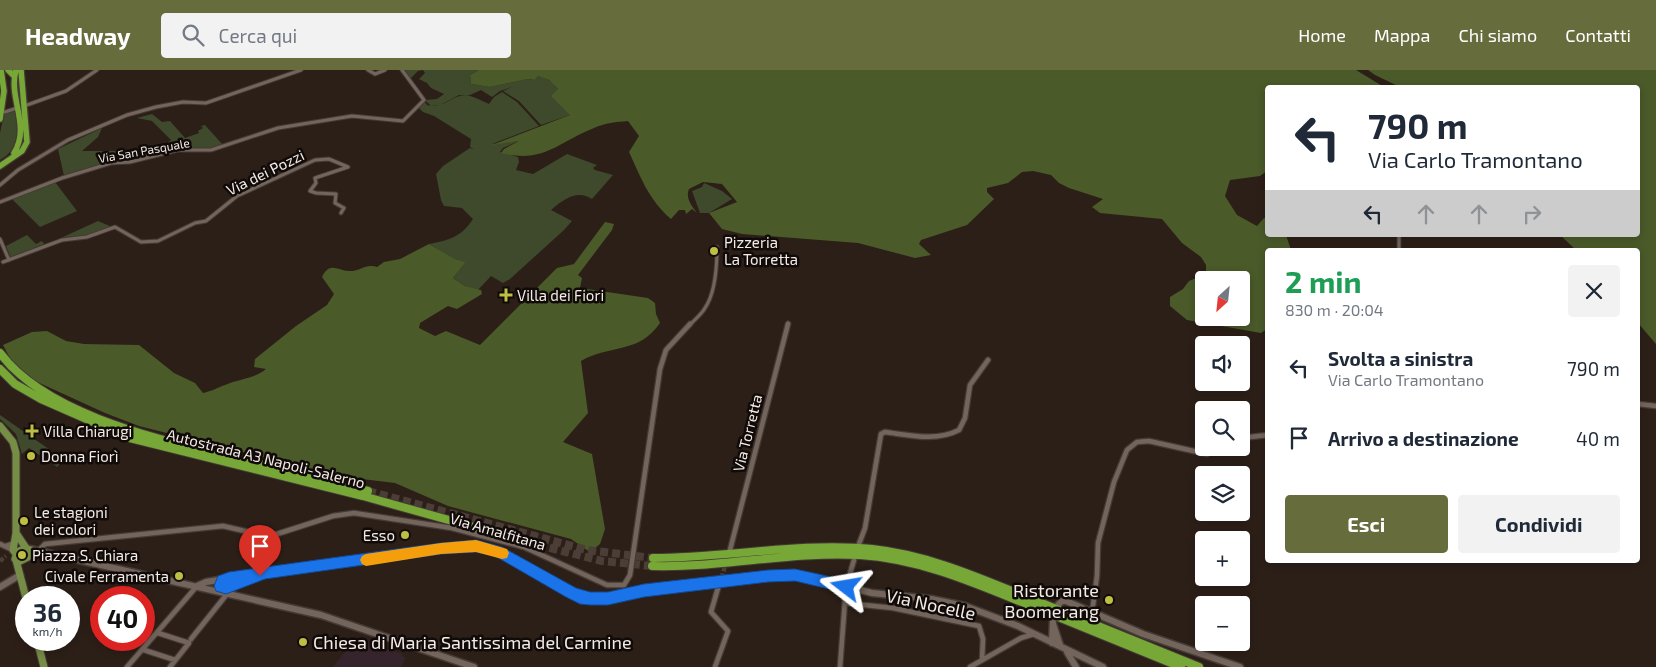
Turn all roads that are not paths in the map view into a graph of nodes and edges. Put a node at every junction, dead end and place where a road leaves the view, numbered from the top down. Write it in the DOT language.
graph roads {
  1 [pos="1,70"];
  2 [pos="8,70"];
  3 [pos="22,70"];
  4 [pos="97,70"];
  5 [pos="301,70"];
  6 [pos="368,70"];
  7 [pos="385,70"];
  8 [pos="402,70"];
  9 [pos="15,73"];
  10 [pos="27,105"];
  11 [pos="17,108"];
  12 [pos="5,112"];
  13 [pos="0,119"];
  14 [pos="0,162"];
  15 [pos="0,166"];
  16 [pos="0,185"];
  17 [pos="0,202"];
  18 [pos="341,213"];
  19 [pos="0,239"];
  20 [pos="717,247"];
  21 [pos="9,260"];
  22 [pos="3,262"];
  23 [pos="788,323"];
  24 [pos="0,353"];
  25 [pos="988,360"];
  26 [pos="0,369"];
  27 [pos="1640,404"];
  28 [pos="1656,406"];
  29 [pos="0,426"];
  30 [pos="1265,436"];
  31 [pos="1250,437"];
  32 [pos="1195,451"];
  33 [pos="368,491"];
  34 [pos="859,544"];
  35 [pos="538,545"];
  36 [pos="730,550"];
  37 [pos="30,552"];
  38 [pos="14,554"];
  39 [pos="854,560"];
  40 [pos="266,574"];
  41 [pos="239,583"];
  42 [pos="227,585"];
  43 [pos="23,586"];
  44 [pos="197,586"];
  45 [pos="0,587"];
  46 [pos="846,587"];
  47 [pos="718,588"];
  48 [pos="237,595"];
  49 [pos="845,603"];
  50 [pos="1058,606"];
  51 [pos="1092,613"];
  52 [pos="1053,625"];
  53 [pos="158,633"];
  54 [pos="1034,634"];
  55 [pos="155,637"];
  56 [pos="1044,639"];
  57 [pos="190,641"];
  58 [pos="1052,643"];
  59 [pos="1063,648"];
  60 [pos="40,651"];
  61 [pos="143,651"];
  62 [pos="147,651"];
  63 [pos="1080,656"];
  64 [pos="175,660"];
  65 [pos="982,660"];
  66 [pos="1095,663"];
  67 [pos="44,667"];
  68 [pos="127,667"];
  69 [pos="170,667"];
  70 [pos="474,667"];
  71 [pos="715,667"];
  72 [pos="840,667"];
  73 [pos="970,667"];
  74 [pos="1077,667"];
  75 [pos="1103,667"];
  76 [pos="1181,667"];
  77 [pos="1199,667"];
  78 [pos="1240,667"];
  1 -- 13 [label="highway"];
  2 -- 9 [label="highway"];
  3 -- 15 [label="highway"];
  4 -- 10 [label="street"];
  5 -- 16 [label="street"];
  6 -- 7 [label="street"];
  8 -- 17 [label="street, Via San Pasquale"];
  9 -- 14 [label="highway"];
  11 -- 12 [label="street"];
  18 -- 21 [label="street, Via dei Pozzi"];
  19 -- 21 [label="street"];
  20 -- 37 [label="street, Via Amalfitana"];
  21 -- 22 [label="street, Via dei Pozzi"];
  23 -- 36 [label="street, Via Torretta"];
  24 -- 33 [label="highway, Autostrada A3 Napoli-Salerno"];
  25 -- 34 [label="street"];
  26 -- 35 [label="highway, Autostrada A3 Napoli-Salerno"];
  27 -- 28 [label="street"];
  29 -- 38 [label="main road"];
  30 -- 31 [label="street"];
  32 -- 51 [label="street"];
  37 -- 38 [label="main road"];
  37 -- 38 [label="main road"];
  37 -- 38 [label="main road"];
  37 -- 44 [label="street"];
  38 -- 43 [label="main road"];
  38 -- 45 [label="street"];
  39 -- 46 [label="street"];
  40 -- 41 [label="street"];
  40 -- 42 [label="street"];
  40 -- 46 [label="street"];
  41 -- 42 [label="street"];
  41 -- 48 [label="street"];
  42 -- 44 [label="street"];
  42 -- 44 [label="street"];
  42 -- 48 [label="street"];
  42 -- 57 [label="street"];
  44 -- 53 [label="street"];
  46 -- 49 [label="street"];
  46 -- 54 [label="street"];
  47 -- 71 [label="street"];
  48 -- 70 [label="street"];
  49 -- 65 [label="street, Via Nocelle"];
  49 -- 72 [label="street"];
  50 -- 51 [label="street"];
  51 -- 78 [label="street"];
  52 -- 56 [label="street"];
  52 -- 58 [label="street"];
  52 -- 59 [label="street"];
  53 -- 55 [label="street"];
  53 -- 57 [label="street"];
  54 -- 56 [label="street"];
  54 -- 65 [label="street"];
  56 -- 58 [label="street"];
  57 -- 64 [label="street"];
  58 -- 59 [label="street"];
  59 -- 63 [label="street"];
  59 -- 74 [label="street"];
  60 -- 67 [label="main road"];
  61 -- 68 [label="street"];
  62 -- 64 [label="street"];
  63 -- 66 [label="street"];
  63 -- 74 [label="street"];
  64 -- 69 [label="street"];
  65 -- 73 [label="street"];
  66 -- 74 [label="street"];
  66 -- 75 [label="street"];
  76 -- 77 [label="highway"];
}
